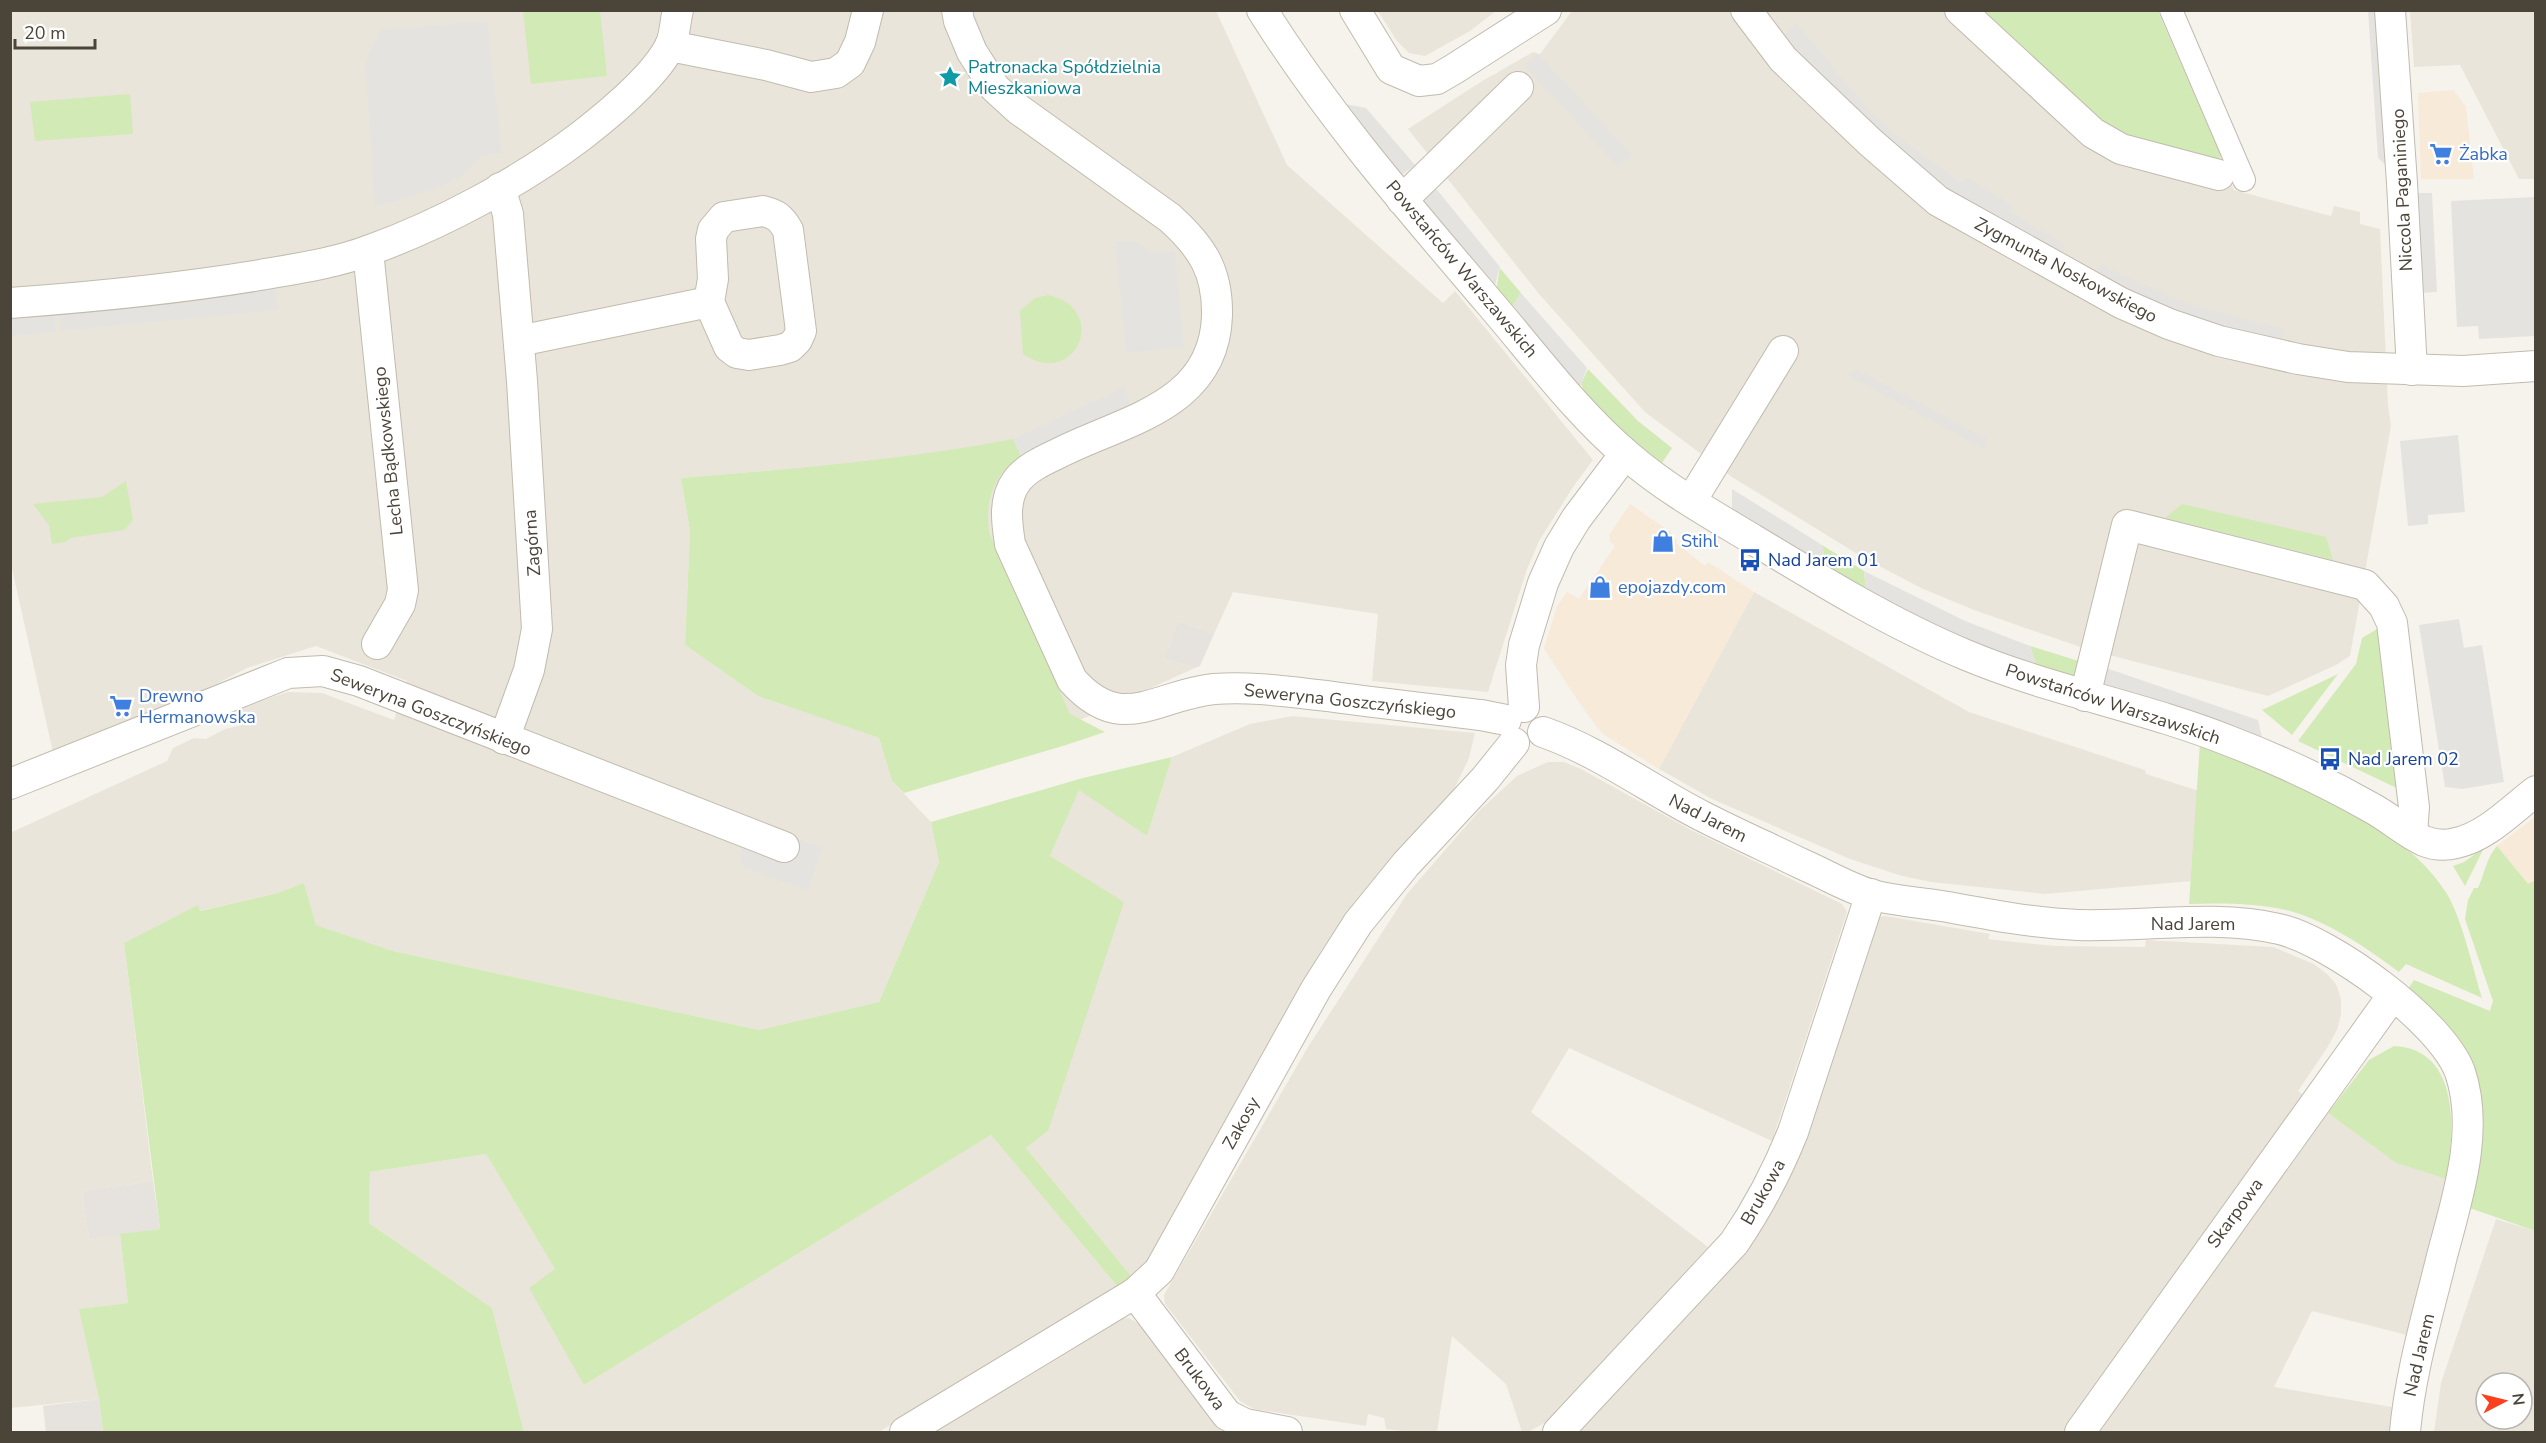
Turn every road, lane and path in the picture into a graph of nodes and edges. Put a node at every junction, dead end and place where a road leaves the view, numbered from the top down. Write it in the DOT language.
graph roads {
  1 [pos="678,10"];
  2 [pos="868,10"];
  3 [pos="957,10"];
  4 [pos="1262,10"];
  5 [pos="1355,10"];
  6 [pos="1546,10"];
  7 [pos="1746,10"];
  8 [pos="1960,10"];
  9 [pos="2171,10"];
  10 [pos="2390,10"];
  11 [pos="670,46"];
  12 [pos="1518,87"];
  13 [pos="2232,177"];
  14 [pos="500,188"];
  15 [pos="1402,200"];
  16 [pos="368,251"];
  17 [pos="709,302"];
  18 [pos="10,303"];
  19 [pos="519,341"];
  20 [pos="1783,351"];
  21 [pos="2535,366"];
  22 [pos="2412,370"];
  23 [pos="1625,454"];
  24 [pos="1691,501"];
  25 [pos="377,644"];
  26 [pos="2085,696"];
  27 [pos="1515,723"];
  28 [pos="504,739"];
  29 [pos="10,784"];
  30 [pos="2535,791"];
  31 [pos="2412,834"];
  32 [pos="784,847"];
  33 [pos="1871,894"];
  34 [pos="2393,995"];
  35 [pos="1135,1293"];
  36 [pos="905,1432"];
  37 [pos="1287,1432"];
  38 [pos="1558,1432"];
  39 [pos="2080,1432"];
  40 [pos="2405,1432"];
  1 -- 11 [label="street"];
  2 -- 11 [label="street"];
  3 -- 27 [label="street, Seweryna Goszczyńskiego"];
  4 -- 15 [label="street, Powstańców Warszawskich"];
  5 -- 6 [label="street"];
  7 -- 22 [label="street, Zygmunta Noskowskiego"];
  8 -- 13 [label="street"];
  9 -- 13 [label="street"];
  10 -- 22 [label="street, Niccola Paganiniego"];
  11 -- 14 [label="street"];
  12 -- 15 [label="street"];
  14 -- 16 [label="street"];
  14 -- 19 [label="street, Zagórna"];
  15 -- 23 [label="street, Powstańców Warszawskich"];
  16 -- 18 [label="street"];
  16 -- 25 [label="street, Lecha Bądkowskiego"];
  17 -- 17 [label="street"];
  17 -- 19 [label="street"];
  19 -- 28 [label="street, Zagórna"];
  20 -- 24 [label="street"];
  21 -- 22 [label="street, Zygmunta Noskowskiego"];
  23 -- 24 [label="street, Powstańców Warszawskich"];
  23 -- 27 [label="street"];
  24 -- 26 [label="street, Powstańców Warszawskich"];
  26 -- 31 [label="street, Powstańców Warszawskich"];
  26 -- 31 [label="street"];
  27 -- 33 [label="street, Nad Jarem"];
  27 -- 35 [label="street, Zakosy"];
  28 -- 29 [label="street, Seweryna Goszczyńskiego"];
  28 -- 32 [label="street, Seweryna Goszczyńskiego"];
  30 -- 31 [label="street, Powstańców Warszawskich"];
  33 -- 34 [label="street, Nad Jarem"];
  33 -- 38 [label="street, Brukowa"];
  34 -- 39 [label="street, Skarpowa"];
  34 -- 40 [label="street, Nad Jarem"];
  35 -- 36 [label="street, Zakosy"];
  35 -- 37 [label="street, Brukowa"];
}
